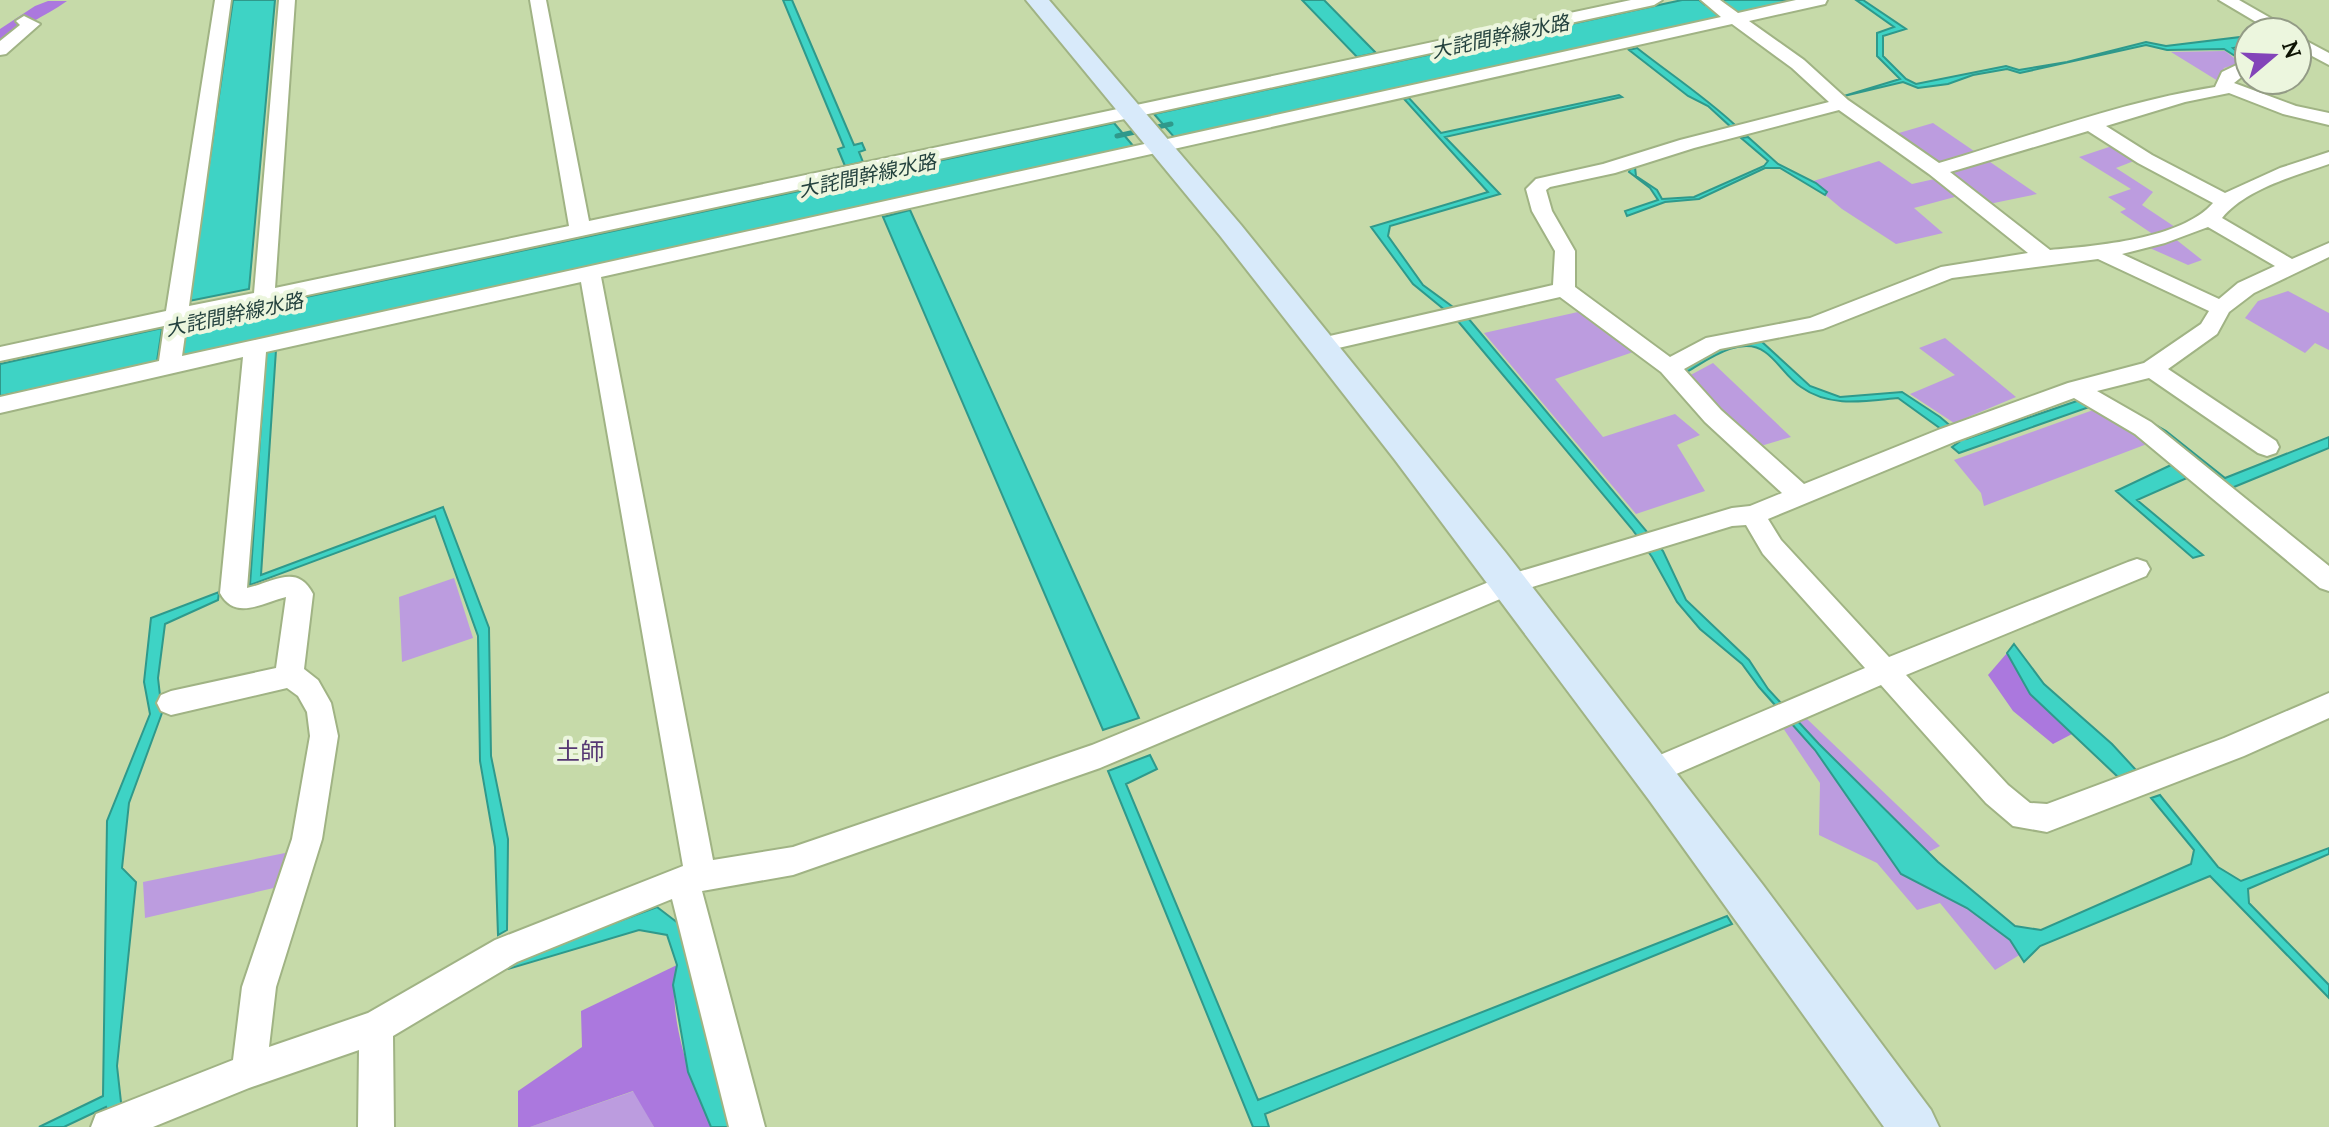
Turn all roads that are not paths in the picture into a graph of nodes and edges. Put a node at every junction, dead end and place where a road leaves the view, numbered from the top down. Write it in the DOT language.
graph roads {
  1 [pos="223,0"];
  2 [pos="287,0"];
  3 [pos="538,0"];
  4 [pos="1037,0"];
  5 [pos="1573,0"];
  6 [pos="1654,0"];
  7 [pos="1819,0"];
  8 [pos="2227,0"];
  9 [pos="1720,7"];
  10 [pos="1590,13"];
  11 [pos="2257,16"];
  12 [pos="24,21"];
  13 [pos="0,50"];
  14 [pos="2233,73"];
  15 [pos="2224,85"];
  16 [pos="1842,104"];
  17 [pos="2329,119"];
  18 [pos="2089,123"];
  19 [pos="1145,130"];
  20 [pos="2329,158"];
  21 [pos="1936,170"];
  22 [pos="2225,201"];
  23 [pos="2210,219"];
  24 [pos="580,229"];
  25 [pos="2101,252"];
  26 [pos="2046,257"];
  27 [pos="2323,257"];
  28 [pos="2289,266"];
  29 [pos="590,273"];
  30 [pos="1564,289"];
  31 [pos="264,297"];
  32 [pos="2221,308"];
  33 [pos="173,342"];
  34 [pos="1321,345"];
  35 [pos="255,347"];
  36 [pos="0,354"];
  37 [pos="1669,367"];
  38 [pos="2152,369"];
  39 [pos="2089,396"];
  40 [pos="0,405"];
  41 [pos="2267,447"];
  42 [pos="1801,496"];
  43 [pos="1753,515"];
  44 [pos="2137,569"];
  45 [pos="2329,581"];
  46 [pos="1510,584"];
  47 [pos="1886,672"];
  48 [pos="290,674"];
  49 [pos="171,703"];
  50 [pos="2329,705"];
  51 [pos="1651,772"];
  52 [pos="691,877"];
  53 [pos="376,1027"];
  54 [pos="249,1071"];
  55 [pos="121,1122"];
  56 [pos="376,1127"];
  57 [pos="747,1127"];
  58 [pos="1914,1127"];
  1 -- 33 [label="street"];
  2 -- 31 [label="street"];
  3 -- 24 [label="street"];
  4 -- 19 [label="street"];
  5 -- 10 [label="street"];
  6 -- 10 [label="street"];
  7 -- 9 [label="street"];
  8 -- 11 [label="street"];
  9 -- 16 [label="street"];
  9 -- 19 [label="street"];
  10 -- 19 [label="street"];
  12 -- 13 [label="street"];
  14 -- 15 [label="street"];
  15 -- 17 [label="street"];
  15 -- 18 [label="street"];
  16 -- 21 [label="street"];
  16 -- 30 [label="street"];
  18 -- 21 [label="street"];
  18 -- 22 [label="street"];
  19 -- 24 [label="street"];
  19 -- 29 [label="street"];
  19 -- 34 [label="street"];
  20 -- 22 [label="street"];
  21 -- 26 [label="street"];
  22 -- 23 [label="street"];
  23 -- 25 [label="street"];
  23 -- 28 [label="street"];
  24 -- 31 [label="street"];
  25 -- 26 [label="street"];
  25 -- 32 [label="street"];
  26 -- 37 [label="street"];
  27 -- 28 [label="street"];
  28 -- 32 [label="street"];
  29 -- 35 [label="street"];
  29 -- 52 [label="street"];
  30 -- 34 [label="street"];
  30 -- 37 [label="street"];
  31 -- 33 [label="street"];
  32 -- 38 [label="street"];
  33 -- 35 [label="street"];
  33 -- 36 [label="street"];
  33 -- 40 [label="street"];
  34 -- 46 [label="street"];
  35 -- 48 [label="street"];
  37 -- 42 [label="street"];
  38 -- 39 [label="street"];
  38 -- 41 [label="street"];
  39 -- 42 [label="street"];
  39 -- 45 [label="street"];
  42 -- 43 [label="street"];
  43 -- 46 [label="street"];
  43 -- 47 [label="street"];
  44 -- 47 [label="street"];
  46 -- 51 [label="street"];
  46 -- 52 [label="street"];
  47 -- 50 [label="street"];
  47 -- 51 [label="street"];
  48 -- 49 [label="street"];
  48 -- 54 [label="street"];
  51 -- 58 [label="street"];
  52 -- 53 [label="street"];
  52 -- 57 [label="street"];
  53 -- 54 [label="street"];
  53 -- 56 [label="street"];
  54 -- 55 [label="street"];
}
